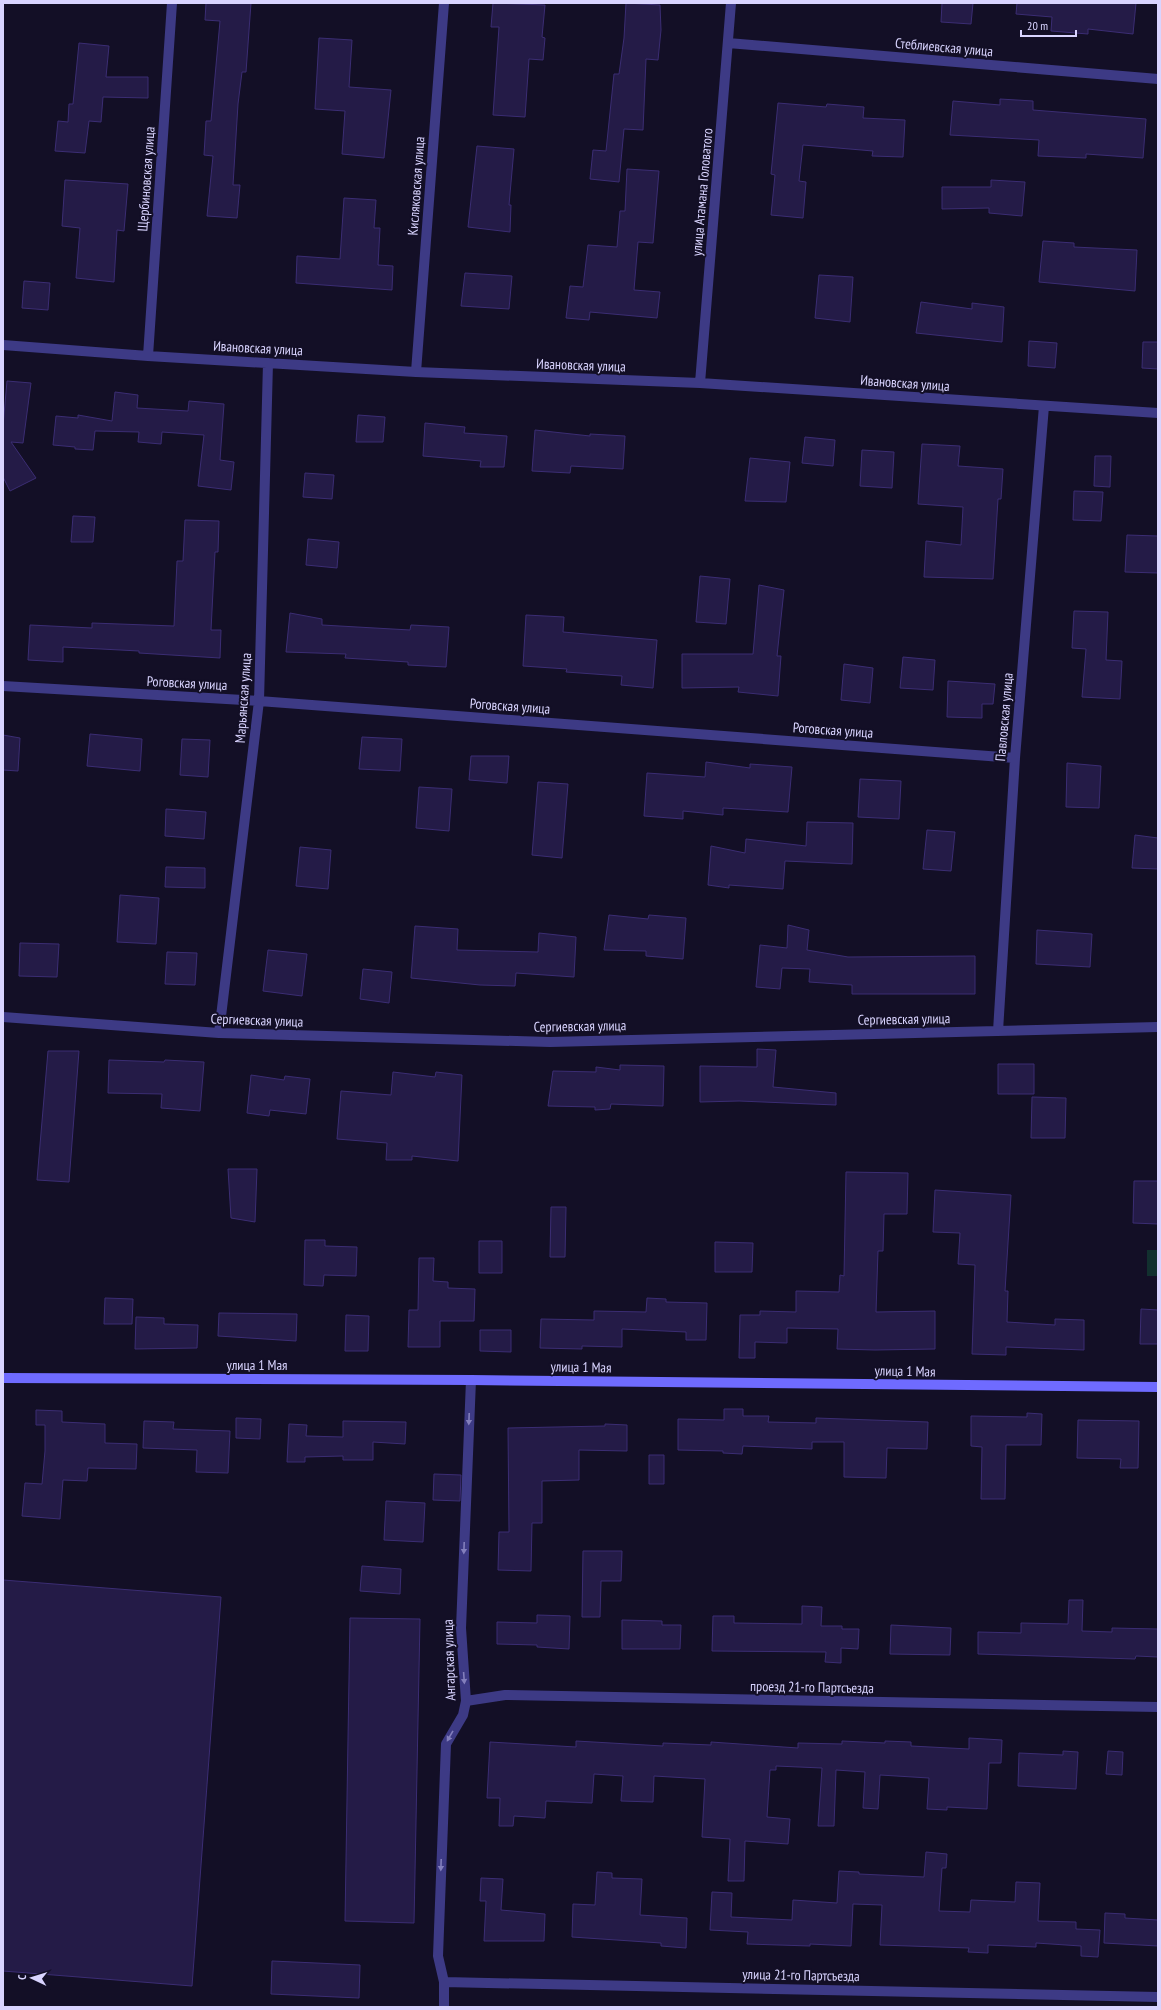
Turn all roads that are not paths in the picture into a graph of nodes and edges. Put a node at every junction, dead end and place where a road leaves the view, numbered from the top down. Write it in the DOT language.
graph roads {
  1 [pos="172,3"];
  2 [pos="444,3"];
  3 [pos="731,3"];
  4 [pos="728,43"];
  5 [pos="1158,79"];
  6 [pos="3,345"];
  7 [pos="148,356"];
  8 [pos="268,363"];
  9 [pos="416,372"];
  10 [pos="700,383"];
  11 [pos="1044,406"];
  12 [pos="1158,413"];
  13 [pos="3,686"];
  14 [pos="259,701"];
  15 [pos="1015,758"];
  16 [pos="3,1018"];
  17 [pos="1158,1027"];
  18 [pos="998,1031"];
  19 [pos="219,1033"];
  20 [pos="3,1378"];
  21 [pos="471,1380"];
  22 [pos="1158,1387"];
  23 [pos="466,1701"];
  24 [pos="1158,1707"];
  25 [pos="444,1982"];
  26 [pos="1158,1997"];
  27 [pos="444,2007"];
  1 -- 7 [label="street, Щербиновская улица"];
  2 -- 9 [label="street, Кисляковская улица"];
  3 -- 4 [label="street, улица Атамана Головатого"];
  4 -- 5 [label="street, Стеблиевская улица"];
  4 -- 10 [label="street, улица Атамана Головатого"];
  6 -- 7 [label="street, Ивановская улица"];
  7 -- 8 [label="street, Ивановская улица"];
  8 -- 9 [label="street, Ивановская улица"];
  8 -- 14 [label="street, Марьянская улица"];
  9 -- 10 [label="street, Ивановская улица"];
  10 -- 11 [label="street, Ивановская улица"];
  11 -- 12 [label="street, Ивановская улица"];
  11 -- 15 [label="street, Павловская улица"];
  13 -- 14 [label="street, Роговская улица"];
  14 -- 15 [label="street, Роговская улица"];
  14 -- 19 [label="street, Марьянская улица"];
  15 -- 18 [label="street, Павловская улица"];
  16 -- 19 [label="street, Сергиевская улица"];
  17 -- 18 [label="street, Сергиевская улица"];
  18 -- 19 [label="street, Сергиевская улица"];
  20 -- 21 [label="street, улица 1 Мая"];
  21 -- 22 [label="street, улица 1 Мая"];
  21 -- 23 [label="street, Ангарская улица, one-way"];
  23 -- 24 [label="street, проезд 21-го Партсъезда"];
  23 -- 25 [label="street, Ангарская улица, one-way"];
  25 -- 26 [label="street, улица 21-го Партсъезда"];
  25 -- 27 [label="street, Ангарская улица"];
}
